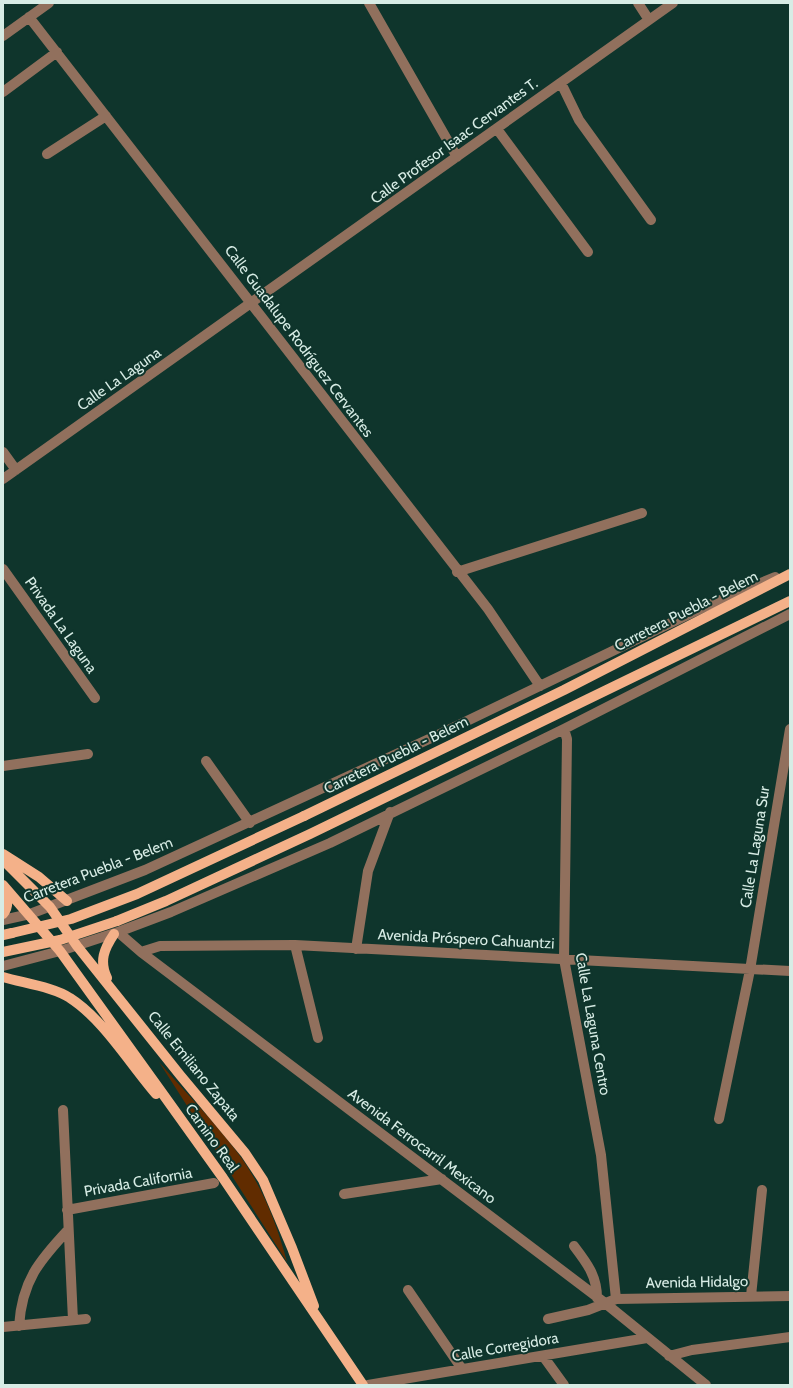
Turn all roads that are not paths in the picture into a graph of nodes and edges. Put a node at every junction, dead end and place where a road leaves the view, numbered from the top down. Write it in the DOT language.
graph roads {
  1 [pos="49,3"];
  2 [pos="369,3"];
  3 [pos="638,3"];
  4 [pos="673,3"];
  5 [pos="30,17"];
  6 [pos="649,20"];
  7 [pos="3,36"];
  8 [pos="57,52"];
  9 [pos="561,83"];
  10 [pos="3,92"];
  11 [pos="106,116"];
  12 [pos="497,129"];
  13 [pos="47,154"];
  14 [pos="457,157"];
  15 [pos="651,220"];
  16 [pos="588,252"];
  17 [pos="252,303"];
  18 [pos="3,452"];
  19 [pos="16,470"];
  20 [pos="3,479"];
  21 [pos="642,513"];
  22 [pos="3,569"];
  23 [pos="457,572"];
  24 [pos="790,572"];
  25 [pos="790,601"];
  26 [pos="790,614"];
  27 [pos="540,686"];
  28 [pos="95,698"];
  29 [pos="564,729"];
  30 [pos="790,729"];
  31 [pos="88,754"];
  32 [pos="206,761"];
  33 [pos="3,766"];
  34 [pos="390,812"];
  35 [pos="250,823"];
  36 [pos="3,854"];
  37 [pos="3,860"];
  38 [pos="3,885"];
  39 [pos="67,901"];
  40 [pos="50,907"];
  41 [pos="3,914"];
  42 [pos="30,914"];
  43 [pos="3,920"];
  44 [pos="116,933"];
  45 [pos="3,935"];
  46 [pos="295,945"];
  47 [pos="77,946"];
  48 [pos="356,949"];
  49 [pos="60,951"];
  50 [pos="3,952"];
  51 [pos="141,952"];
  52 [pos="564,959"];
  53 [pos="3,966"];
  54 [pos="750,970"];
  55 [pos="790,971"];
  56 [pos="3,977"];
  57 [pos="111,988"];
  58 [pos="318,1038"];
  59 [pos="63,1110"];
  60 [pos="719,1119"];
  61 [pos="191,1136"];
  62 [pos="442,1179"];
  63 [pos="214,1183"];
  64 [pos="762,1190"];
  65 [pos="344,1194"];
  66 [pos="67,1210"];
  67 [pos="68,1230"];
  68 [pos="574,1246"];
  69 [pos="408,1290"];
  70 [pos="751,1296"];
  71 [pos="790,1296"];
  72 [pos="616,1299"];
  73 [pos="601,1300"];
  74 [pos="318,1317"];
  75 [pos="86,1319"];
  76 [pos="72,1320"];
  77 [pos="548,1320"];
  78 [pos="19,1326"];
  79 [pos="3,1327"];
  80 [pos="790,1337"];
  81 [pos="647,1338"];
  82 [pos="543,1356"];
  83 [pos="669,1356"];
  84 [pos="462,1369"];
  85 [pos="363,1385"];
  86 [pos="368,1385"];
  87 [pos="564,1385"];
  88 [pos="706,1385"];
  1 -- 5 [label="street"];
  2 -- 14 [label="street"];
  3 -- 6 [label="street"];
  4 -- 6 [label="street, Calle Profesor Isaac Cervantes T."];
  5 -- 7 [label="street"];
  5 -- 8 [label="street, Calle Guadalupe Rodríguez Cervantes"];
  6 -- 9 [label="street, Calle Profesor Isaac Cervantes T."];
  8 -- 10 [label="street"];
  8 -- 11 [label="street, Calle Guadalupe Rodríguez Cervantes"];
  9 -- 12 [label="street, Calle Profesor Isaac Cervantes T."];
  9 -- 15 [label="street"];
  11 -- 13 [label="street"];
  11 -- 17 [label="street, Calle Guadalupe Rodríguez Cervantes"];
  12 -- 14 [label="street, Calle Profesor Isaac Cervantes T."];
  12 -- 16 [label="street"];
  14 -- 17 [label="street, Calle Profesor Isaac Cervantes T."];
  17 -- 19 [label="street, Calle La Laguna"];
  17 -- 23 [label="street, Calle Guadalupe Rodríguez Cervantes"];
  18 -- 19 [label="street"];
  19 -- 20 [label="street, Calle La Laguna"];
  21 -- 23 [label="street"];
  22 -- 28 [label="street, Privada La Laguna"];
  23 -- 27 [label="street, Calle Guadalupe Rodríguez Cervantes"];
  24 -- 27 [label="street, Carretera Puebla - Belem"];
  24 -- 45 [label="main road, Carretera Puebla - Belem, bridge"];
  25 -- 50 [label="main road, bridge"];
  26 -- 29 [label="street"];
  27 -- 35 [label="street, Carretera Puebla - Belem"];
  29 -- 34 [label="street"];
  29 -- 52 [label="street, Calle La Laguna Centro"];
  30 -- 54 [label="street, Calle La Laguna Sur"];
  31 -- 33 [label="street"];
  32 -- 35 [label="street"];
  34 -- 44 [label="street"];
  34 -- 48 [label="street"];
  35 -- 39 [label="street, Carretera Puebla - Belem"];
  36 -- 39 [label="main road"];
  37 -- 40 [label="main road, Calle Emiliano Zapata"];
  38 -- 41 [label="main road"];
  38 -- 42 [label="main road"];
  39 -- 40 [label="street, Carretera Puebla - Belem"];
  40 -- 42 [label="street, Carretera Puebla - Belem"];
  40 -- 47 [label="main road, Calle Emiliano Zapata"];
  42 -- 43 [label="street, Carretera Puebla - Belem"];
  42 -- 49 [label="main road, Camino Real"];
  44 -- 47 [label="street"];
  44 -- 51 [label="street, Avenida Ferrocarril Mexicano"];
  44 -- 57 [label="main road"];
  46 -- 48 [label="street, Avenida Próspero Cahuantzi"];
  46 -- 51 [label="street, Avenida Próspero Cahuantzi"];
  46 -- 58 [label="street"];
  47 -- 49 [label="street"];
  47 -- 57 [label="main road, Calle Emiliano Zapata"];
  48 -- 52 [label="street, Avenida Próspero Cahuantzi"];
  49 -- 53 [label="street"];
  49 -- 61 [label="main road, Camino Real"];
  51 -- 62 [label="street, Avenida Ferrocarril Mexicano"];
  52 -- 54 [label="street, Avenida Próspero Cahuantzi"];
  52 -- 72 [label="street, Calle La Laguna Centro"];
  54 -- 55 [label="street, Avenida Próspero Cahuantzi"];
  54 -- 60 [label="street, Calle La Laguna Sur"];
  56 -- 61 [label="main road"];
  57 -- 74 [label="main road, Calle Emiliano Zapata"];
  59 -- 66 [label="street"];
  61 -- 74 [label="main road, Camino Real"];
  62 -- 65 [label="street"];
  62 -- 73 [label="street, Avenida Ferrocarril Mexicano"];
  63 -- 66 [label="street, Privada California"];
  64 -- 70 [label="street"];
  66 -- 67 [label="street"];
  67 -- 76 [label="street"];
  67 -- 78 [label="street"];
  68 -- 73 [label="street"];
  69 -- 84 [label="street"];
  70 -- 71 [label="street, Avenida Hidalgo"];
  70 -- 72 [label="street, Avenida Hidalgo"];
  72 -- 73 [label="street, Avenida Hidalgo"];
  73 -- 77 [label="street, Avenida Hidalgo"];
  73 -- 81 [label="street, Avenida Ferrocarril Mexicano"];
  74 -- 85 [label="main road, Camino Real"];
  75 -- 76 [label="street"];
  76 -- 78 [label="street"];
  78 -- 79 [label="street"];
  80 -- 83 [label="street"];
  81 -- 82 [label="street, Calle Corregidora"];
  81 -- 83 [label="street, Avenida Ferrocarril Mexicano"];
  82 -- 84 [label="street, Calle Corregidora"];
  82 -- 87 [label="street"];
  83 -- 88 [label="street, Avenida Ferrocarril Mexicano"];
  84 -- 86 [label="street, Calle Corregidora"];
}
